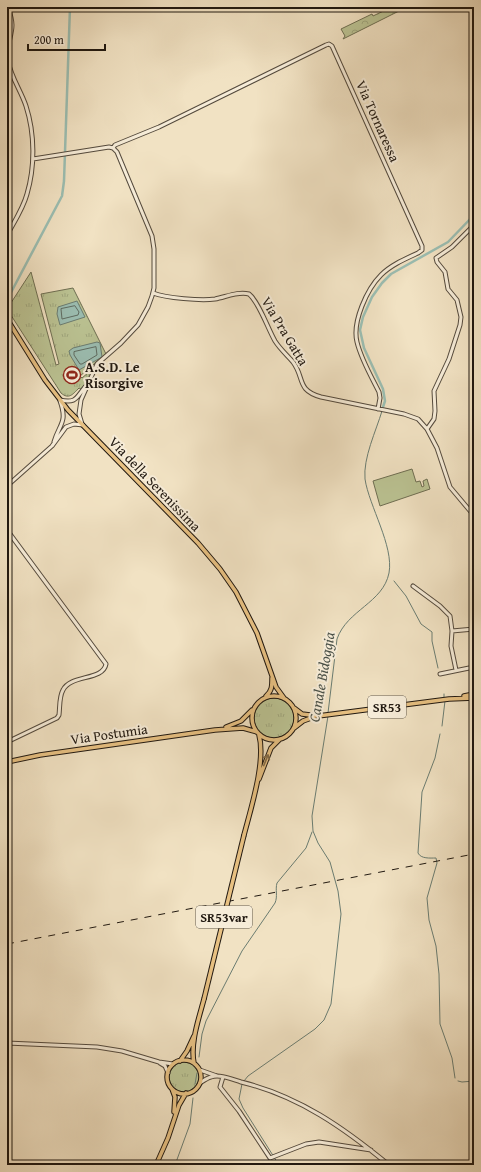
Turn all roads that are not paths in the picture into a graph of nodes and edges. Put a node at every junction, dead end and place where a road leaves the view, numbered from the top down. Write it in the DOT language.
graph roads {
  1 [pos="8,7"];
  2 [pos="113,148"];
  3 [pos="33,159"];
  4 [pos="474,225"];
  5 [pos="7,236"];
  6 [pos="153,293"];
  7 [pos="7,319"];
  8 [pos="88,384"];
  9 [pos="59,400"];
  10 [pos="378,409"];
  11 [pos="83,425"];
  12 [pos="427,429"];
  13 [pos="54,442"];
  14 [pos="7,486"];
  15 [pos="474,509"];
  16 [pos="470,512"];
  17 [pos="474,525"];
  18 [pos="7,530"];
  19 [pos="413,586"];
  20 [pos="474,629"];
  21 [pos="452,631"];
  22 [pos="474,667"];
  23 [pos="456,670"];
  24 [pos="271,673"];
  25 [pos="440,674"];
  26 [pos="474,696"];
  27 [pos="263,698"];
  28 [pos="284,698"];
  29 [pos="254,707"];
  30 [pos="294,708"];
  31 [pos="318,716"];
  32 [pos="293,729"];
  33 [pos="215,730"];
  34 [pos="258,733"];
  35 [pos="280,739"];
  36 [pos="7,742"];
  37 [pos="7,762"];
  38 [pos="257,784"];
  39 [pos="196,1031"];
  40 [pos="7,1043"];
  41 [pos="180,1061"];
  42 [pos="158,1062"];
  43 [pos="194,1063"];
  44 [pos="173,1064"];
  45 [pos="200,1070"];
  46 [pos="168,1073"];
  47 [pos="221,1077"];
  48 [pos="200,1083"];
  49 [pos="172,1088"];
  50 [pos="186,1093"];
  51 [pos="173,1121"];
  52 [pos="371,1150"];
  53 [pos="156,1165"];
  54 [pos="389,1165"];
  1 -- 3 [label="street"];
  2 -- 3 [label="street"];
  2 -- 6 [label="street"];
  2 -- 10 [label="street, Via Tornaressa"];
  3 -- 5 [label="street"];
  4 -- 12 [label="street"];
  6 -- 8 [label="street"];
  6 -- 10 [label="street, Via Pra Gatta"];
  7 -- 9 [label="main road, Via della Serenissima"];
  8 -- 9 [label="street"];
  8 -- 11 [label="street"];
  9 -- 11 [label="main road, Via della Serenissima"];
  9 -- 13 [label="street"];
  10 -- 12 [label="street, Via Pra Gatta"];
  11 -- 13 [label="street"];
  11 -- 24 [label="main road, Via della Serenissima"];
  12 -- 16 [label="street, Via Pra Gatta"];
  13 -- 14 [label="street"];
  15 -- 16 [label="street"];
  16 -- 17 [label="street, Via Pra Gatta"];
  18 -- 36 [label="street"];
  19 -- 21 [label="street"];
  20 -- 21 [label="street"];
  21 -- 23 [label="street"];
  22 -- 23 [label="street"];
  23 -- 25 [label="street"];
  24 -- 27 [label="main road"];
  24 -- 28 [label="main road, Via della Serenissima"];
  26 -- 31 [label="main road, SR53"];
  27 -- 28 [label="main road"];
  27 -- 29 [label="main road"];
  28 -- 30 [label="main road, SR53"];
  29 -- 33 [label="main road, Via Postumia"];
  29 -- 34 [label="main road"];
  30 -- 31 [label="main road, SR53"];
  30 -- 32 [label="main road"];
  31 -- 32 [label="main road, SR53"];
  32 -- 35 [label="main road, SR53"];
  33 -- 34 [label="main road, Via Postumia"];
  33 -- 37 [label="main road, Via Postumia"];
  34 -- 35 [label="main road"];
  34 -- 38 [label="main road, SR53var"];
  38 -- 35 [label="main road, SR53var, one-way"];
  38 -- 39 [label="main road, SR53var, bridge"];
  39 -- 41 [label="main road, SR53var"];
  39 -- 43 [label="main road, SR53var"];
  40 -- 42 [label="street"];
  41 -- 43 [label="main road"];
  41 -- 44 [label="main road"];
  42 -- 44 [label="street"];
  42 -- 46 [label="street"];
  43 -- 45 [label="main road"];
  44 -- 46 [label="main road"];
  45 -- 47 [label="street"];
  45 -- 48 [label="main road"];
  46 -- 49 [label="main road"];
  47 -- 48 [label="street"];
  47 -- 52 [label="street"];
  47 -- 52 [label="street"];
  48 -- 50 [label="main road"];
  49 -- 50 [label="main road"];
  49 -- 51 [label="main road"];
  50 -- 51 [label="main road"];
  51 -- 53 [label="main road"];
  52 -- 54 [label="street"];
}
